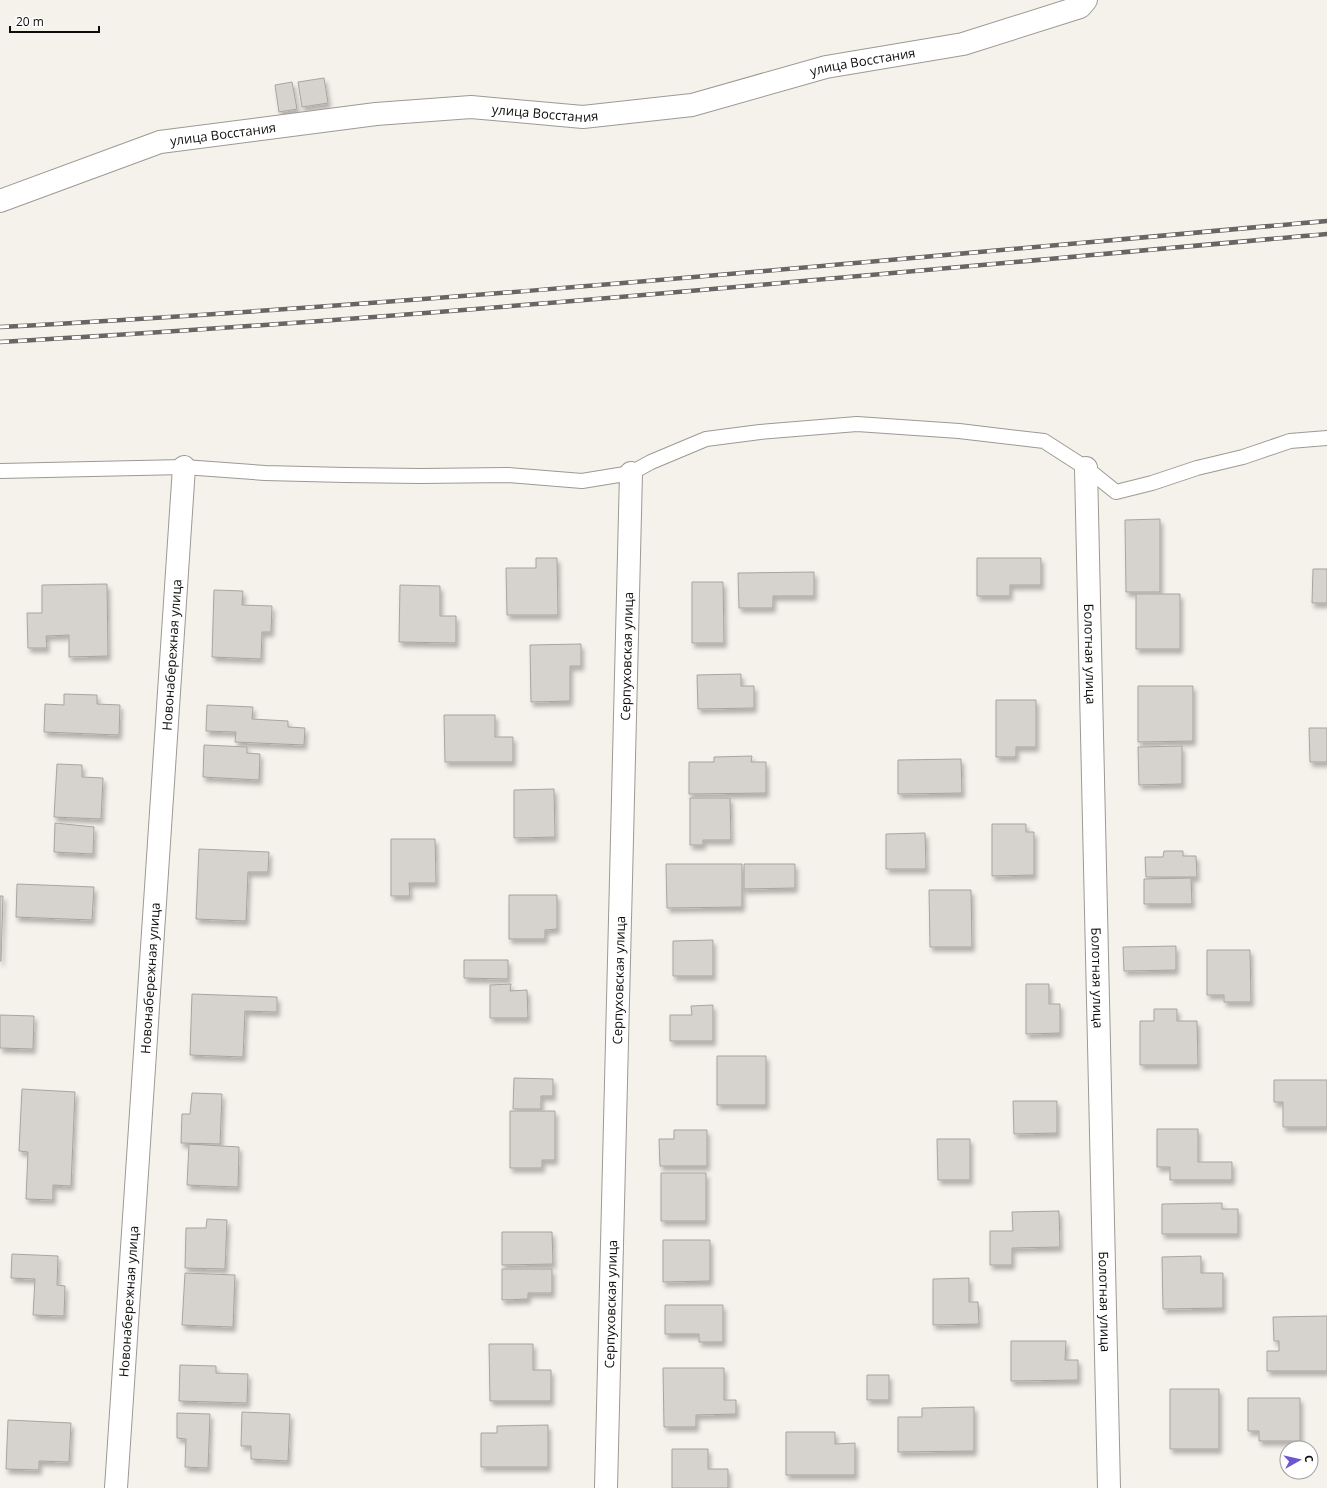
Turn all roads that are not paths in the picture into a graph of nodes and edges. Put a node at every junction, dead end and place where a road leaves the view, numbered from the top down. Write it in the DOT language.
graph roads {
  1 [pos="1086,0"];
  2 [pos="0,201"];
  3 [pos="1327,438"];
  4 [pos="184,467"];
  5 [pos="1086,468"];
  6 [pos="0,472"];
  7 [pos="630,473"];
  8 [pos="116,1488"];
  9 [pos="606,1488"];
  10 [pos="1109,1488"];
  1 -- 2 [label="street, улица Восстания"];
  3 -- 5 [label="lane"];
  4 -- 6 [label="lane"];
  4 -- 7 [label="lane"];
  4 -- 8 [label="street, Новонабережная улица"];
  5 -- 7 [label="lane"];
  5 -- 10 [label="street, Болотная улица"];
  7 -- 9 [label="street, Серпуховская улица"];
}
